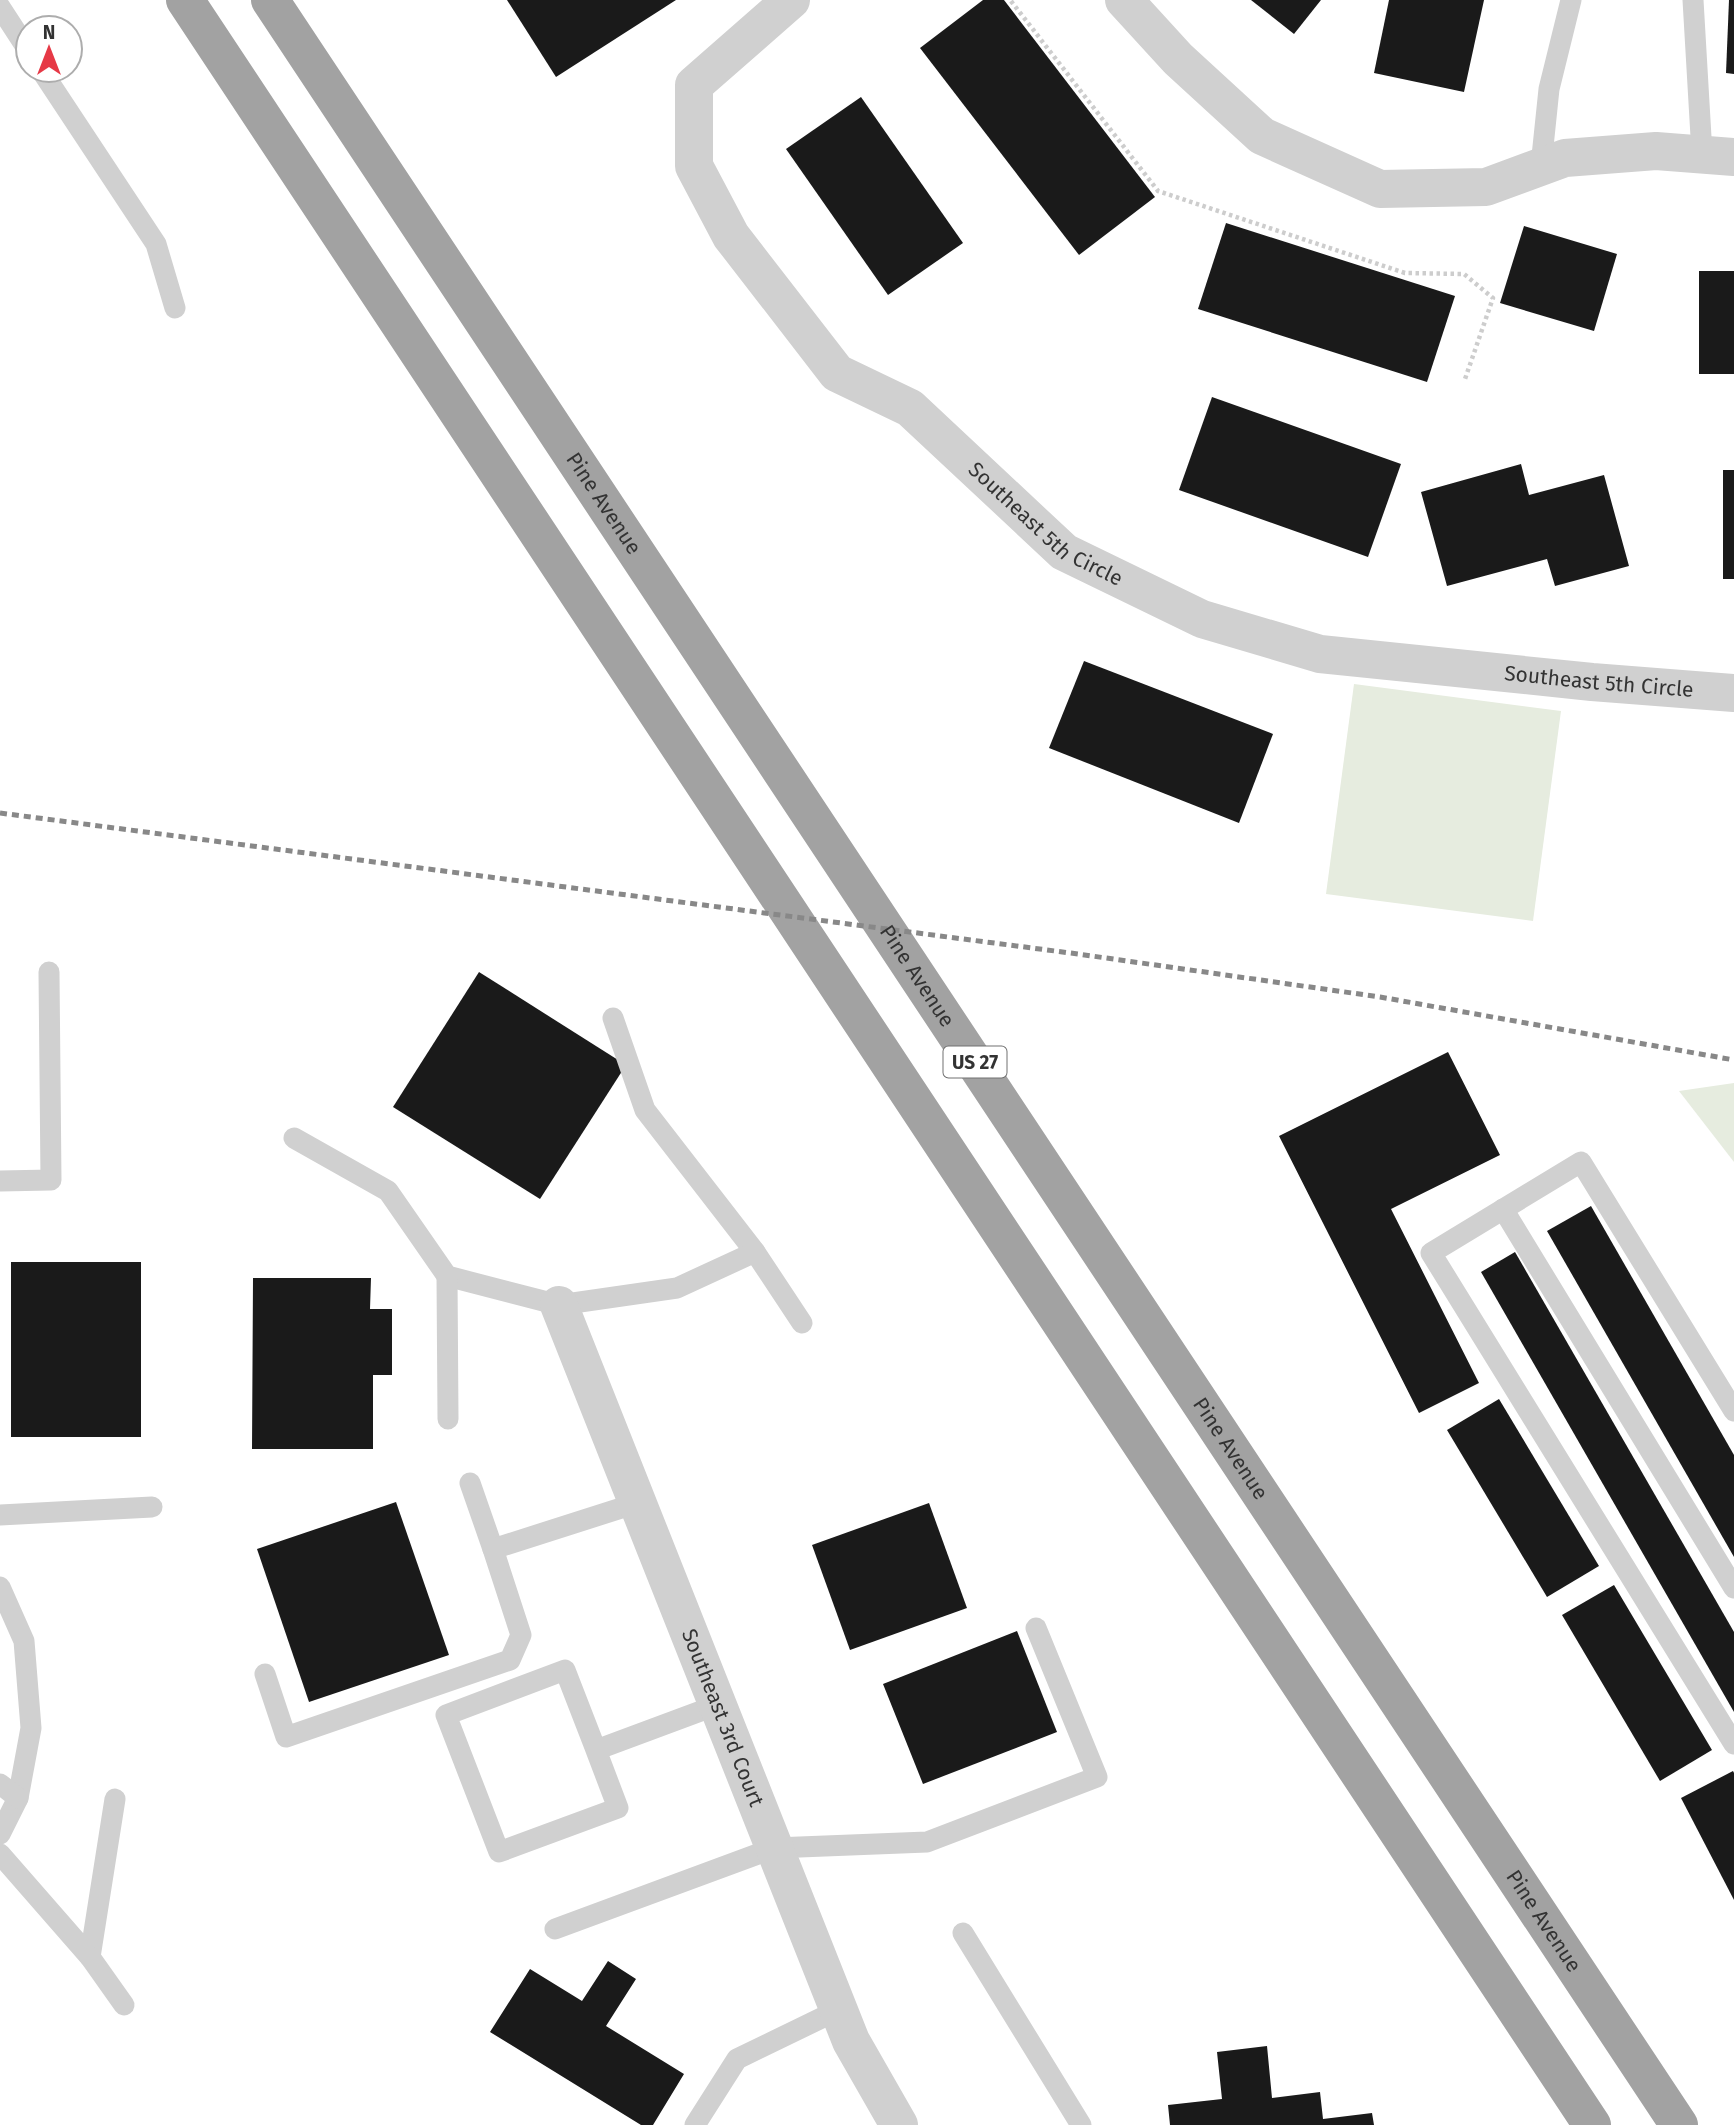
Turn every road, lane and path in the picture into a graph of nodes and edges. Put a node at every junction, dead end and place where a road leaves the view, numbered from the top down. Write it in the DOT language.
graph roads {
  1 [pos="185,0"];
  2 [pos="270,0"];
  3 [pos="791,0"];
  4 [pos="1124,0"];
  5 [pos="1571,0"];
  6 [pos="1693,0"];
  7 [pos="1011,1"];
  8 [pos="0,7"];
  9 [pos="14,28"];
  10 [pos="50,84"];
  11 [pos="1718,155"];
  12 [pos="1541,166"];
  13 [pos="174,308"];
  14 [pos="1465,379"];
  15 [pos="1734,693"];
  16 [pos="49,972"];
  17 [pos="613,1018"];
  18 [pos="294,1138"];
  19 [pos="0,1181"];
  20 [pos="1503,1209"];
  21 [pos="755,1252"];
  22 [pos="447,1276"];
  23 [pos="559,1305"];
  24 [pos="802,1323"];
  25 [pos="1734,1410"];
  26 [pos="448,1419"];
  27 [pos="470,1483"];
  28 [pos="637,1503"];
  29 [pos="152,1507"];
  30 [pos="0,1514"];
  31 [pos="493,1549"];
  32 [pos="0,1587"];
  33 [pos="1734,1588"];
  34 [pos="1036,1628"];
  35 [pos="265,1674"];
  36 [pos="717,1705"];
  37 [pos="1734,1744"];
  38 [pos="596,1750"];
  39 [pos="0,1784"];
  40 [pos="18,1798"];
  41 [pos="115,1799"];
  42 [pos="0,1834"];
  43 [pos="774,1848"];
  44 [pos="0,1854"];
  45 [pos="555,1929"];
  46 [pos="963,1933"];
  47 [pos="90,1957"];
  48 [pos="124,2005"];
  49 [pos="838,2010"];
  50 [pos="695,2125"];
  51 [pos="900,2125"];
  52 [pos="1081,2125"];
  53 [pos="1592,2125"];
  54 [pos="1679,2125"];
  1 -- 53 [label="highway"];
  2 -- 54 [label="highway, Pine Avenue / US 27"];
  3 -- 15 [label="street, Southeast 5th Circle"];
  4 -- 12 [label="street"];
  5 -- 12 [label="lane"];
  6 -- 11 [label="lane"];
  7 -- 14 [label="path"];
  8 -- 9 [label="lane"];
  10 -- 13 [label="lane"];
  11 -- 12 [label="street"];
  16 -- 19 [label="lane"];
  17 -- 21 [label="lane"];
  18 -- 22 [label="lane"];
  20 -- 25 [label="lane"];
  20 -- 33 [label="lane"];
  20 -- 37 [label="lane"];
  21 -- 23 [label="lane"];
  21 -- 24 [label="lane"];
  22 -- 23 [label="lane"];
  22 -- 26 [label="lane"];
  23 -- 28 [label="street, Southeast 3rd Court"];
  27 -- 31 [label="lane"];
  28 -- 31 [label="lane"];
  28 -- 36 [label="street, Southeast 3rd Court"];
  29 -- 30 [label="lane"];
  31 -- 35 [label="lane"];
  32 -- 40 [label="lane"];
  34 -- 43 [label="lane"];
  36 -- 38 [label="lane"];
  36 -- 43 [label="street, Southeast 3rd Court"];
  38 -- 38 [label="lane"];
  39 -- 40 [label="lane"];
  40 -- 42 [label="lane"];
  41 -- 47 [label="lane"];
  43 -- 45 [label="lane"];
  43 -- 49 [label="street, Southeast 3rd Court"];
  44 -- 47 [label="lane"];
  46 -- 52 [label="lane"];
  47 -- 48 [label="lane"];
  49 -- 50 [label="lane"];
  49 -- 51 [label="street, Southeast 3rd Court"];
}
